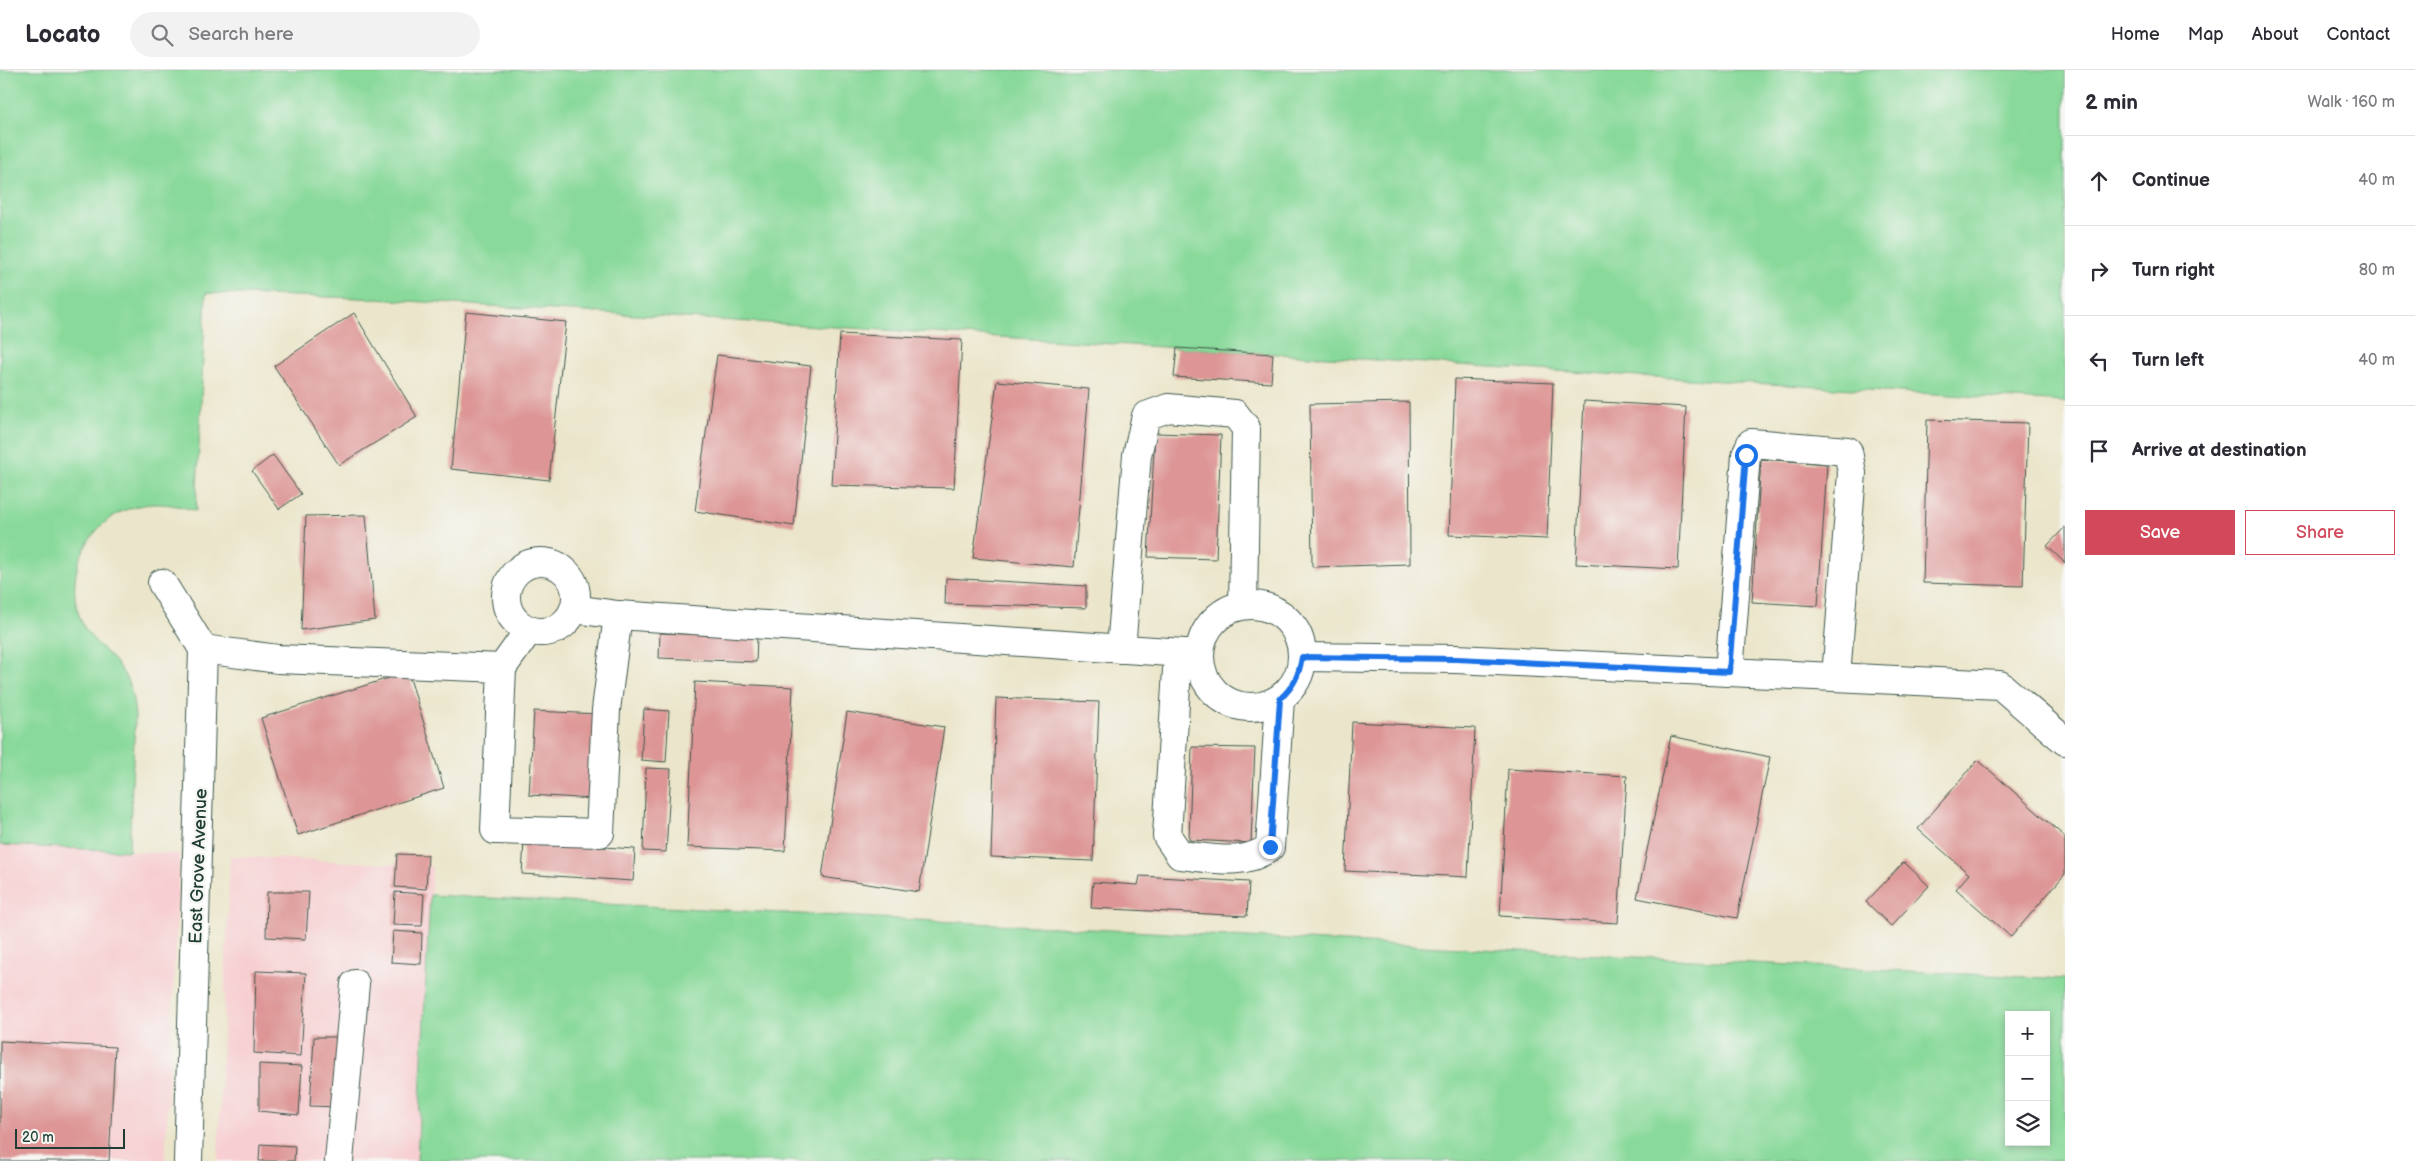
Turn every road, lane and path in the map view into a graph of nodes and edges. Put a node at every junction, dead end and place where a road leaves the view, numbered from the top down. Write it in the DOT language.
graph roads {
  1 [pos="162,583"];
  2 [pos="1243,605"];
  3 [pos="574,609"];
  4 [pos="618,615"];
  5 [pos="529,630"];
  6 [pos="203,649"];
  7 [pos="1122,649"];
  8 [pos="1188,653"];
  9 [pos="1302,657"];
  10 [pos="502,668"];
  11 [pos="1729,672"];
  12 [pos="1836,677"];
  13 [pos="1280,699"];
  14 [pos="2065,741"];
  15 [pos="355,984"];
  16 [pos="188,1161"];
  17 [pos="339,1161"];
  1 -- 6 [label="street"];
  2 -- 7 [label="street"];
  2 -- 8 [label="street"];
  2 -- 9 [label="street"];
  3 -- 4 [label="street"];
  3 -- 5 [label="street"];
  3 -- 5 [label="street"];
  4 -- 7 [label="street"];
  4 -- 10 [label="street"];
  5 -- 10 [label="street"];
  6 -- 10 [label="street"];
  6 -- 16 [label="street, East Grove Avenue"];
  7 -- 8 [label="street"];
  8 -- 13 [label="street"];
  8 -- 13 [label="street"];
  9 -- 11 [label="street"];
  9 -- 13 [label="street"];
  11 -- 12 [label="street"];
  11 -- 12 [label="street"];
  12 -- 14 [label="street"];
  15 -- 17 [label="street"];
}
